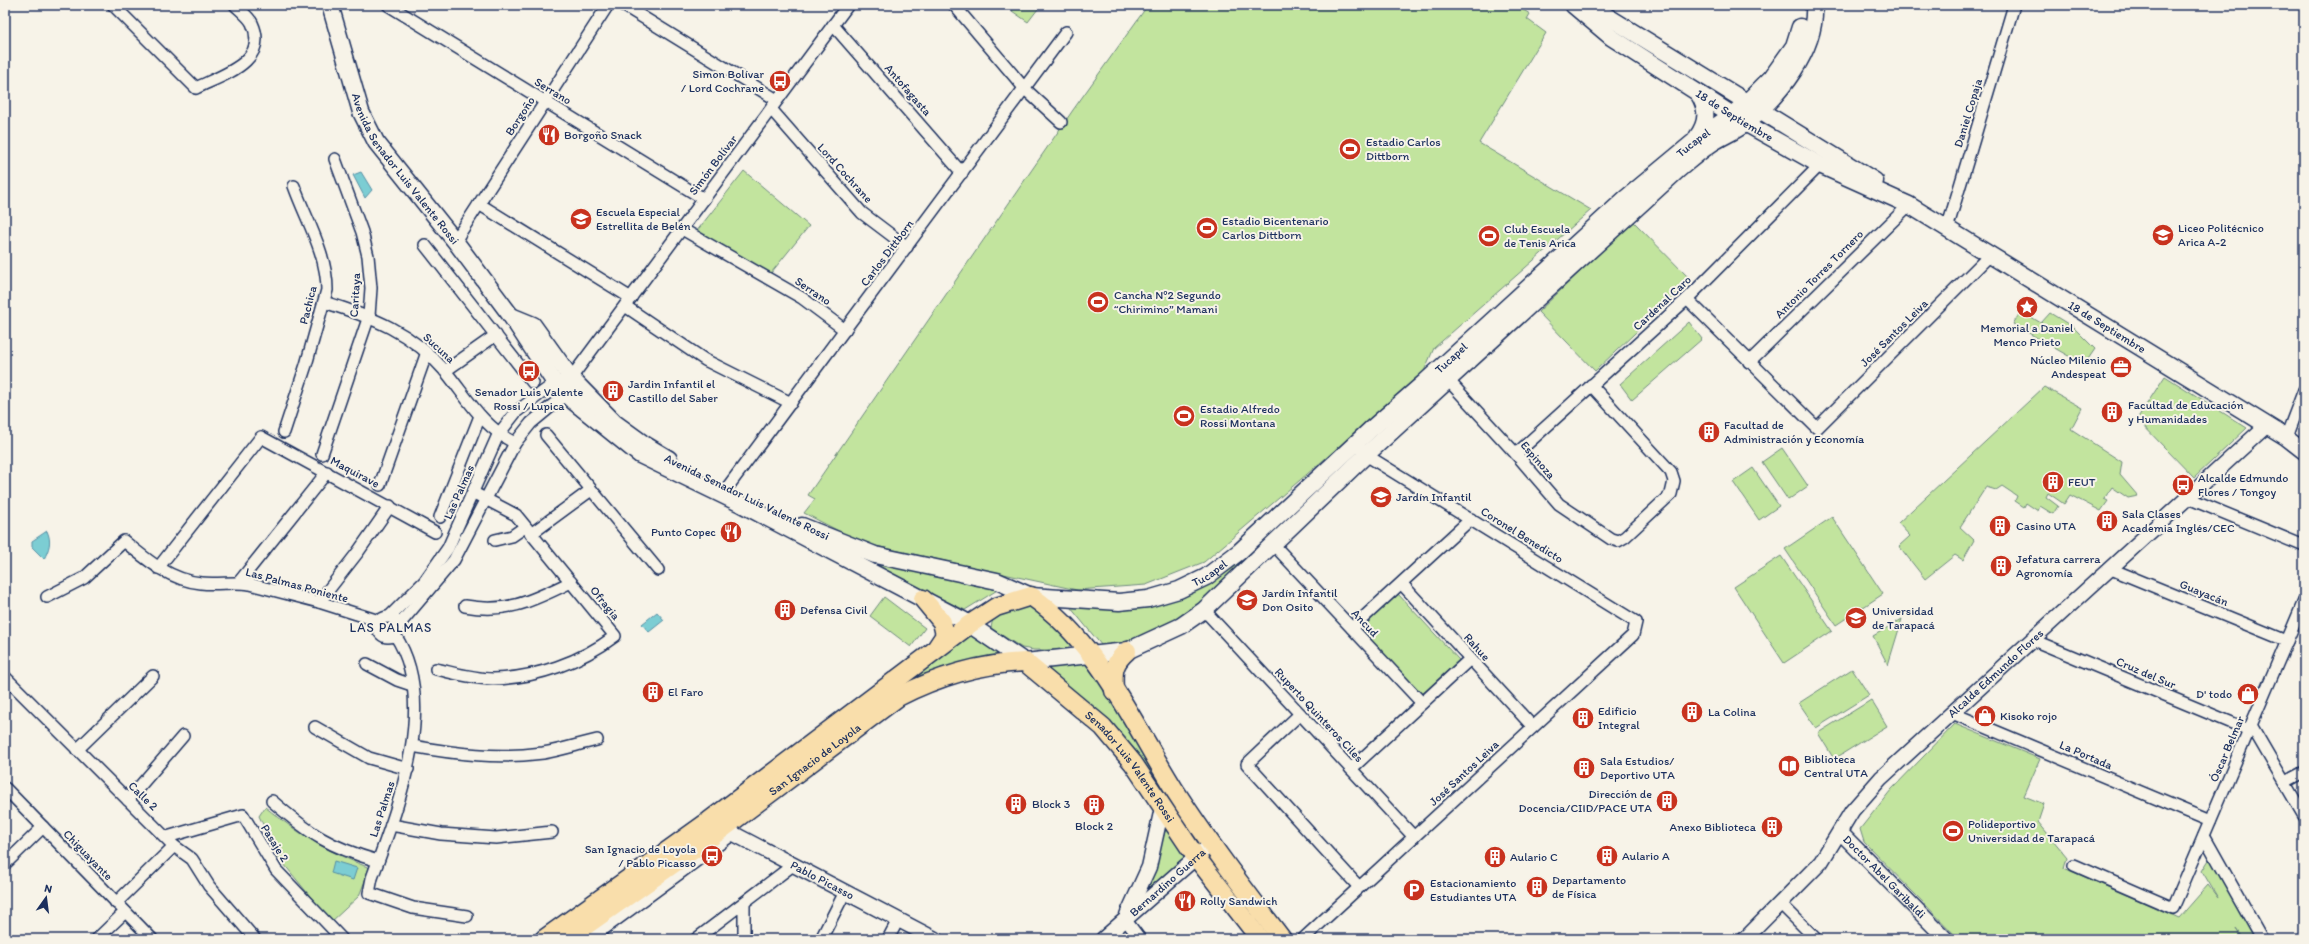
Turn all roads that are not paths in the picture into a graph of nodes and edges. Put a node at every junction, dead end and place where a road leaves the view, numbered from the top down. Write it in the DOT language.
graph roads {
  1 [pos="113,5"];
  2 [pos="235,5"];
  3 [pos="330,5"];
  4 [pos="388,5"];
  5 [pos="608,5"];
  6 [pos="623,5"];
  7 [pos="848,5"];
  8 [pos="954,5"];
  9 [pos="1573,5"];
  10 [pos="1589,5"];
  11 [pos="1806,5"];
  12 [pos="1814,5"];
  13 [pos="2014,5"];
  14 [pos="833,25"];
  15 [pos="1066,32"];
  16 [pos="1782,86"];
  17 [pos="1025,89"];
  18 [pos="1698,93"];
  19 [pos="545,101"];
  20 [pos="774,104"];
  21 [pos="1754,106"];
  22 [pos="1739,119"];
  23 [pos="1061,122"];
  24 [pos="1787,126"];
  25 [pos="1696,140"];
  26 [pos="335,159"];
  27 [pos="1820,166"];
  28 [pos="962,173"];
  29 [pos="294,186"];
  30 [pos="704,198"];
  31 [pos="479,204"];
  32 [pos="1909,205"];
  33 [pos="682,229"];
  34 [pos="1947,229"];
  35 [pos="455,241"];
  36 [pos="425,245"];
  37 [pos="907,247"];
  38 [pos="1990,256"];
  39 [pos="1687,299"];
  40 [pos="324,302"];
  41 [pos="628,302"];
  42 [pos="369,316"];
  43 [pos="511,316"];
  44 [pos="845,330"];
  45 [pos="496,334"];
  46 [pos="427,352"];
  47 [pos="1749,362"];
  48 [pos="445,371"];
  49 [pos="571,378"];
  50 [pos="533,382"];
  51 [pos="555,382"];
  52 [pos="1449,382"];
  53 [pos="1591,384"];
  54 [pos="2304,390"];
  55 [pos="566,394"];
  56 [pos="791,403"];
  57 [pos="480,416"];
  58 [pos="2266,426"];
  59 [pos="284,432"];
  60 [pos="498,435"];
  61 [pos="546,435"];
  62 [pos="2286,437"];
  63 [pos="515,444"];
  64 [pos="1361,449"];
  65 [pos="2304,451"];
  66 [pos="322,454"];
  67 [pos="1516,454"];
  68 [pos="327,472"];
  69 [pos="380,485"];
  70 [pos="727,488"];
  71 [pos="591,490"];
  72 [pos="474,493"];
  73 [pos="2188,498"];
  74 [pos="487,499"];
  75 [pos="390,506"];
  76 [pos="440,517"];
  77 [pos="1471,519"];
  78 [pos="528,531"];
  79 [pos="435,532"];
  80 [pos="495,540"];
  81 [pos="1272,543"];
  82 [pos="2304,546"];
  83 [pos="158,568"];
  84 [pos="2111,569"];
  85 [pos="658,570"];
  86 [pos="239,582"];
  87 [pos="571,582"];
  88 [pos="1402,584"];
  89 [pos="1031,596"];
  90 [pos="47,597"];
  91 [pos="923,599"];
  92 [pos="2304,601"];
  93 [pos="319,602"];
  94 [pos="465,606"];
  95 [pos="1204,610"];
  96 [pos="384,619"];
  97 [pos="1636,622"];
  98 [pos="970,624"];
  99 [pos="1352,628"];
  100 [pos="396,631"];
  101 [pos="2033,640"];
  102 [pos="2287,640"];
  103 [pos="1127,651"];
  104 [pos="932,654"];
  105 [pos="1093,656"];
  106 [pos="1470,659"];
  107 [pos="1025,662"];
  108 [pos="367,664"];
  109 [pos="436,669"];
  110 [pos="153,676"];
  111 [pos="5,677"];
  112 [pos="412,685"];
  113 [pos="1114,691"];
  114 [pos="1422,703"];
  115 [pos="1952,713"];
  116 [pos="1300,714"];
  117 [pos="315,727"];
  118 [pos="1533,727"];
  119 [pos="2250,727"];
  120 [pos="184,736"];
  121 [pos="597,740"];
  122 [pos="412,746"];
  123 [pos="77,750"];
  124 [pos="408,769"];
  125 [pos="1351,769"];
  126 [pos="2304,772"];
  127 [pos="2285,782"];
  128 [pos="5,788"];
  129 [pos="128,800"];
  130 [pos="272,801"];
  131 [pos="1162,808"];
  132 [pos="2304,816"];
  133 [pos="2210,821"];
  134 [pos="391,825"];
  135 [pos="43,827"];
  136 [pos="722,828"];
  137 [pos="552,832"];
  138 [pos="1840,832"];
  139 [pos="2204,836"];
  140 [pos="1414,837"];
  141 [pos="170,842"];
  142 [pos="1210,845"];
  143 [pos="1196,857"];
  144 [pos="378,861"];
  145 [pos="5,864"];
  146 [pos="793,865"];
  147 [pos="2074,865"];
  148 [pos="1359,887"];
  149 [pos="845,892"];
  150 [pos="116,903"];
  151 [pos="744,904"];
  152 [pos="1781,904"];
  153 [pos="125,912"];
  154 [pos="467,916"];
  155 [pos="1125,919"];
  156 [pos="898,920"];
  157 [pos="97,939"];
  158 [pos="152,939"];
  159 [pos="256,939"];
  160 [pos="342,939"];
  161 [pos="544,939"];
  162 [pos="567,939"];
  163 [pos="590,939"];
  164 [pos="696,939"];
  165 [pos="744,939"];
  166 [pos="821,939"];
  167 [pos="888,939"];
  168 [pos="935,939"];
  169 [pos="1103,939"];
  170 [pos="1140,939"];
  171 [pos="1260,939"];
  172 [pos="1282,939"];
  173 [pos="1303,939"];
  174 [pos="1745,939"];
  175 [pos="1816,939"];
  176 [pos="1946,939"];
  177 [pos="2262,939"];
  1 -- 2 [label="street"];
  3 -- 35 [label="main road, Avenida Senador Luis Valente Rossi"];
  4 -- 19 [label="street, Serrano"];
  5 -- 19 [label="street, Borgoño"];
  6 -- 20 [label="street, Lord Cochrane"];
  7 -- 14 [label="street, Simón Bolívar"];
  8 -- 17 [label="street"];
  9 -- 18 [label="main road, 18 de Septiembre"];
  10 -- 21 [label="main road, 18 de Septiembre"];
  11 -- 21 [label="main road, Tucapel"];
  12 -- 16 [label="main road, Tucapel"];
  13 -- 34 [label="street, Daniel Copaja"];
  14 -- 20 [label="street, Simón Bolívar"];
  14 -- 28 [label="street, Antofagasta"];
  15 -- 17 [label="street, Carlos Dittborn"];
  16 -- 21 [label="main road, Tucapel"];
  16 -- 24 [label="main road"];
  17 -- 23 [label="street"];
  17 -- 28 [label="street, Carlos Dittborn"];
  18 -- 22 [label="main road, 18 de Septiembre"];
  18 -- 25 [label="main road"];
  19 -- 30 [label="street, Serrano"];
  19 -- 31 [label="street, Borgoño"];
  20 -- 30 [label="street, Simón Bolívar"];
  20 -- 37 [label="street, Lord Cochrane"];
  21 -- 22 [label="main road, Tucapel"];
  21 -- 24 [label="main road, 18 de Septiembre"];
  22 -- 25 [label="main road, Tucapel"];
  22 -- 27 [label="main road, 18 de Septiembre"];
  22 -- 52 [label="main road, Tucapel"];
  24 -- 32 [label="main road, 18 de Septiembre"];
  25 -- 64 [label="main road, Tucapel"];
  26 -- 42 [label="street, Caritaya"];
  27 -- 32 [label="main road, 18 de Septiembre"];
  27 -- 39 [label="street, Cardenal Caro"];
  28 -- 37 [label="street, Carlos Dittborn"];
  29 -- 40 [label="street, Pachica"];
  30 -- 33 [label="street, Simón Bolívar"];
  31 -- 35 [label="street, Borgoño"];
  31 -- 41 [label="street"];
  32 -- 34 [label="main road, 18 de Septiembre"];
  32 -- 47 [label="street, Antonio Torres Tornero"];
  33 -- 41 [label="street, Simón Bolívar"];
  33 -- 44 [label="street, Serrano"];
  34 -- 38 [label="main road, 18 de Septiembre"];
  35 -- 43 [label="main road, Avenida Senador Luis Valente Rossi"];
  36 -- 45 [label="street"];
  37 -- 44 [label="street, Carlos Dittborn"];
  38 -- 47 [label="street, José Santos Leiva"];
  38 -- 58 [label="main road, 18 de Septiembre"];
  39 -- 47 [label="street"];
  39 -- 53 [label="street, Cardenal Caro"];
  40 -- 42 [label="street, Sucuna"];
  40 -- 59 [label="street, Pachica"];
  41 -- 49 [label="street, Simón Bolívar"];
  41 -- 56 [label="street"];
  42 -- 46 [label="street, Sucuna"];
  42 -- 66 [label="street, Caritaya"];
  43 -- 49 [label="main road, Avenida Senador Luis Valente Rossi"];
  43 -- 51 [label="main road, Avenida Senador Luis Valente Rossi"];
  44 -- 56 [label="street, Carlos Dittborn"];
  45 -- 48 [label="street"];
  45 -- 50 [label="street"];
  46 -- 48 [label="street, Sucuna"];
  46 -- 69 [label="street"];
  48 -- 57 [label="street, Sucuna"];
  49 -- 51 [label="street"];
  49 -- 55 [label="street, Simón Bolívar"];
  49 -- 70 [label="main road, Avenida Senador Luis Valente Rossi"];
  51 -- 55 [label="main road, Avenida Senador Luis Valente Rossi"];
  51 -- 60 [label="street, Las Palmas"];
  52 -- 64 [label="main road, Tucapel"];
  52 -- 67 [label="street, Espinoza"];
  53 -- 67 [label="street, Cardenal Caro"];
  53 -- 67 [label="street, Espinoza"];
  54 -- 62 [label="street"];
  55 -- 63 [label="street"];
  55 -- 91 [label="main road, Avenida Senador Luis Valente Rossi"];
  56 -- 70 [label="street, Carlos Dittborn"];
  57 -- 60 [label="street, Sucuna"];
  57 -- 76 [label="street"];
  58 -- 62 [label="main road, 18 de Septiembre"];
  58 -- 73 [label="street, Alcalde Edmundo Flores"];
  60 -- 63 [label="street, Sucuna"];
  60 -- 72 [label="street, Las Palmas"];
  61 -- 71 [label="street"];
  62 -- 65 [label="main road, 18 de Septiembre"];
  63 -- 74 [label="street"];
  64 -- 77 [label="street, Coronel Benedicto"];
  64 -- 81 [label="main road, Tucapel"];
  64 -- 89 [label="main road, Tucapel"];
  68 -- 75 [label="street, Maquirave"];
  68 -- 83 [label="street, Maquirave"];
  68 -- 86 [label="street"];
  70 -- 89 [label="main road, Avenida Senador Luis Valente Rossi"];
  71 -- 78 [label="street"];
  71 -- 85 [label="street"];
  72 -- 74 [label="street, Ofragia"];
  72 -- 96 [label="street, Las Palmas"];
  73 -- 82 [label="street"];
  73 -- 84 [label="street, Alcalde Edmundo Flores"];
  74 -- 78 [label="street, Ofragia"];
  74 -- 100 [label="street"];
  75 -- 79 [label="street, Maquirave"];
  75 -- 93 [label="street"];
  77 -- 88 [label="street"];
  77 -- 97 [label="street, Coronel Benedicto"];
  78 -- 80 [label="street"];
  78 -- 87 [label="street, Ofragia"];
  81 -- 95 [label="main road, Tucapel"];
  81 -- 99 [label="street, Ancud"];
  83 -- 86 [label="street, Las Palmas Poniente"];
  83 -- 90 [label="street, Las Palmas Poniente"];
  84 -- 101 [label="street, Alcalde Edmundo Flores"];
  84 -- 102 [label="street, Guayacán"];
  86 -- 93 [label="street, Las Palmas Poniente"];
  87 -- 94 [label="street"];
  87 -- 109 [label="street, Ofragia"];
  88 -- 99 [label="street"];
  88 -- 106 [label="street, Rahue"];
  89 -- 98 [label="main road, San Ignacio de Loyola"];
  89 -- 105 [label="main road, Senador Luis Valente Rossi"];
  91 -- 98 [label="main road, Avenida Senador Luis Valente Rossi"];
  91 -- 104 [label="main road"];
  92 -- 102 [label="street, Óscar Belmar"];
  93 -- 96 [label="street, Las Palmas Poniente"];
  95 -- 103 [label="main road, Tucapel"];
  95 -- 116 [label="street, Ruperto Quinteros Ciles"];
  96 -- 100 [label="street, Las Palmas"];
  96 -- 100 [label="street"];
  97 -- 118 [label="street, José Santos Leiva"];
  98 -- 104 [label="main road, San Ignacio de Loyola"];
  98 -- 107 [label="main road, Senador Luis Valente Rossi"];
  99 -- 114 [label="street, Ancud"];
  100 -- 112 [label="street, Las Palmas"];
  101 -- 115 [label="street, Alcalde Edmundo Flores"];
  101 -- 119 [label="street, Cruz del Sur"];
  102 -- 119 [label="street, Óscar Belmar"];
  103 -- 105 [label="main road, Tucapel"];
  103 -- 113 [label="main road"];
  104 -- 136 [label="main road, San Ignacio de Loyola"];
  105 -- 107 [label="main road, San Ignacio de Loyola"];
  105 -- 113 [label="main road, Senador Luis Valente Rossi"];
  106 -- 114 [label="street"];
  106 -- 118 [label="street, Rahue"];
  107 -- 131 [label="main road, Senador Luis Valente Rossi"];
  107 -- 136 [label="main road, San Ignacio de Loyola"];
  108 -- 112 [label="street"];
  110 -- 123 [label="street"];
  111 -- 123 [label="street, Calle 2"];
  112 -- 122 [label="street, Las Palmas"];
  113 -- 142 [label="main road, Senador Luis Valente Rossi"];
  114 -- 125 [label="street"];
  115 -- 133 [label="street, La Portada"];
  115 -- 138 [label="street, Alcalde Edmundo Flores"];
  116 -- 125 [label="street, Ruperto Quinteros Ciles"];
  116 -- 148 [label="street"];
  117 -- 124 [label="street"];
  118 -- 140 [label="street, José Santos Leiva"];
  119 -- 127 [label="street"];
  119 -- 133 [label="street, Óscar Belmar"];
  120 -- 129 [label="street"];
  121 -- 122 [label="street"];
  122 -- 124 [label="street, Las Palmas"];
  123 -- 129 [label="street, Calle 2"];
  124 -- 134 [label="street, Las Palmas"];
  125 -- 140 [label="street, Ruperto Quinteros Ciles"];
  126 -- 127 [label="street"];
  127 -- 132 [label="street"];
  128 -- 135 [label="street, Chiguayante"];
  129 -- 141 [label="street, Calle 2"];
  130 -- 144 [label="street"];
  131 -- 143 [label="main road, Senador Luis Valente Rossi"];
  131 -- 155 [label="street, Bernardino Guerra"];
  133 -- 139 [label="street, Óscar Belmar"];
  134 -- 137 [label="street"];
  134 -- 144 [label="street, Las Palmas"];
  135 -- 145 [label="street"];
  135 -- 150 [label="street, Chiguayante"];
  136 -- 146 [label="street, Pablo Picasso"];
  136 -- 161 [label="main road, San Ignacio de Loyola"];
  136 -- 162 [label="main road, San Ignacio de Loyola"];
  136 -- 163 [label="street, San Ignacio de Loyola"];
  138 -- 152 [label="street, Alcalde Edmundo Flores"];
  138 -- 176 [label="street, Doctor Abel Garibaldi"];
  139 -- 147 [label="street, Óscar Belmar"];
  139 -- 177 [label="street"];
  140 -- 148 [label="street, José Santos Leiva"];
  141 -- 150 [label="street"];
  141 -- 159 [label="street, Calle 2"];
  141 -- 160 [label="street, Pasaje 2"];
  142 -- 143 [label="street, Bernardino Guerra"];
  142 -- 172 [label="main road, Senador Luis Valente Rossi"];
  143 -- 155 [label="street, Bernardino Guerra"];
  143 -- 171 [label="main road, Senador Luis Valente Rossi"];
  144 -- 154 [label="street, Las Palmas"];
  146 -- 149 [label="street, Pablo Picasso"];
  146 -- 151 [label="street"];
  148 -- 173 [label="street, José Santos Leiva"];
  149 -- 156 [label="street, Pablo Picasso"];
  149 -- 166 [label="street"];
  150 -- 153 [label="street, Chiguayante"];
  151 -- 164 [label="street"];
  151 -- 165 [label="street"];
  152 -- 174 [label="street, Alcalde Edmundo Flores"];
  152 -- 175 [label="street"];
  153 -- 157 [label="street"];
  153 -- 158 [label="street, Chiguayante"];
  155 -- 169 [label="street, Bernardino Guerra"];
  155 -- 170 [label="street"];
  156 -- 167 [label="street"];
  156 -- 168 [label="street, Pablo Picasso"];
}
